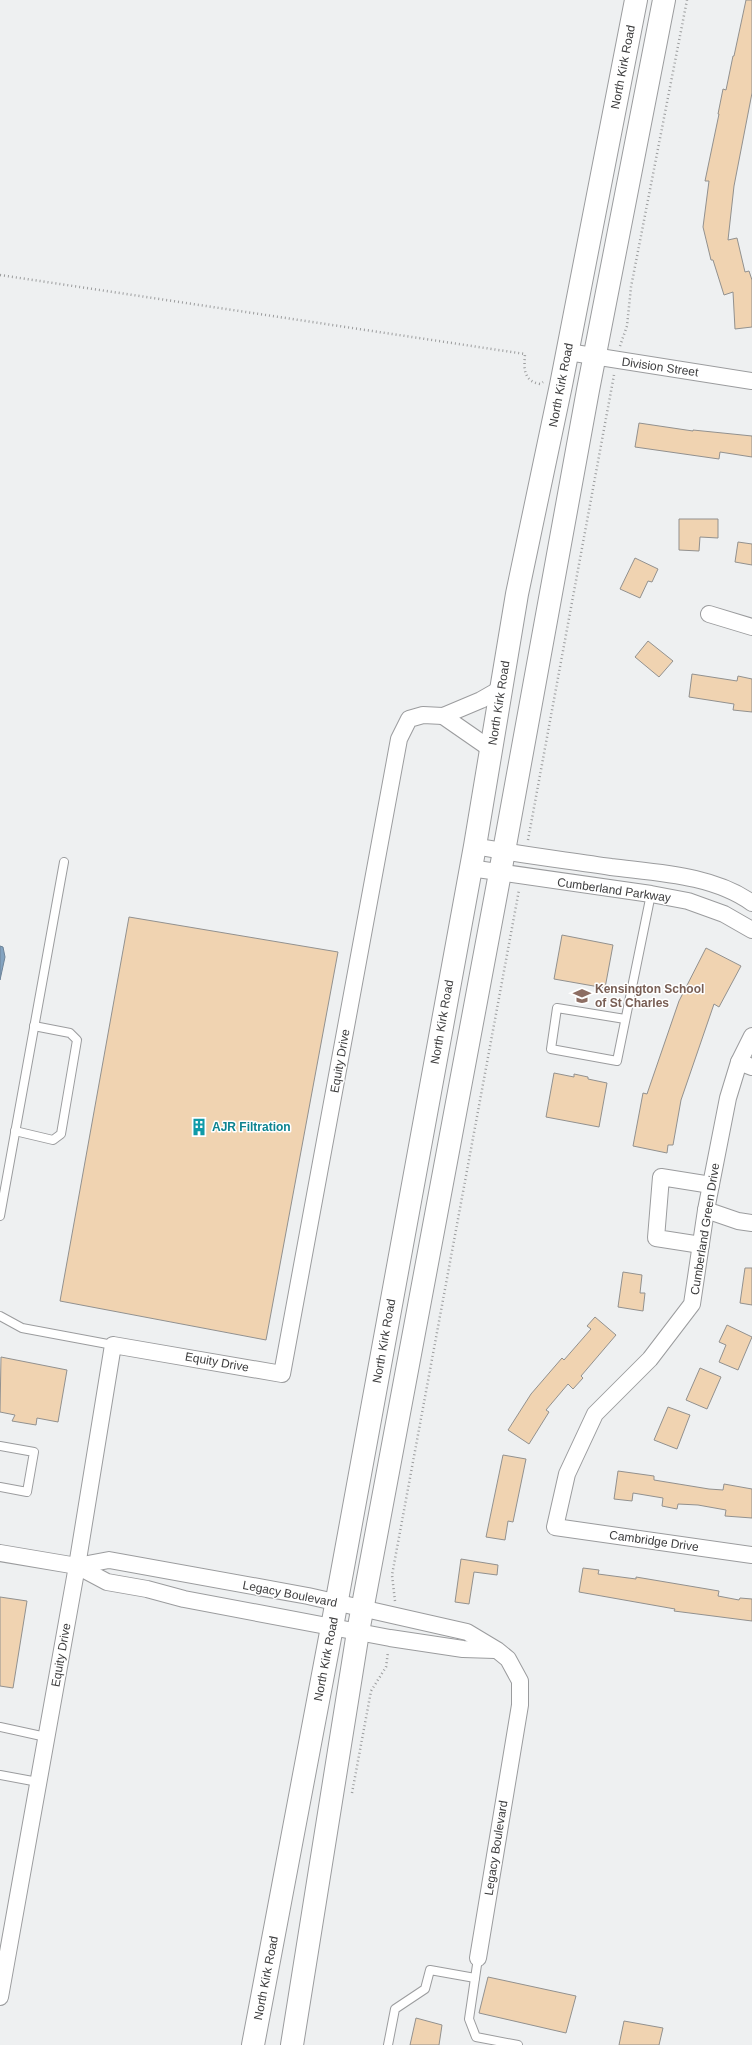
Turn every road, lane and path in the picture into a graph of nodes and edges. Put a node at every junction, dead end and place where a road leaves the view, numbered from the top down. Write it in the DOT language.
graph roads {
  1 [pos="636,0"];
  2 [pos="664,0"];
  3 [pos="687,0"];
  4 [pos="0,275"];
  5 [pos="568,352"];
  6 [pos="595,357"];
  7 [pos="616,360"];
  8 [pos="752,380"];
  9 [pos="543,382"];
  10 [pos="606,393"];
  11 [pos="611,394"];
  12 [pos="709,614"];
  13 [pos="752,627"];
  14 [pos="502,688"];
  15 [pos="443,716"];
  16 [pos="492,750"];
  17 [pos="475,846"];
  18 [pos="504,852"];
  19 [pos="525,855"];
  20 [pos="64,862"];
  21 [pos="470,868"];
  22 [pos="511,875"];
  23 [pos="651,894"];
  24 [pos="752,903"];
  25 [pos="752,930"];
  26 [pos="626,1019"];
  27 [pos="34,1026"];
  28 [pos="752,1036"];
  29 [pos="745,1065"];
  30 [pos="15,1132"];
  31 [pos="711,1185"];
  32 [pos="706,1210"];
  33 [pos="0,1216"];
  34 [pos="752,1223"];
  35 [pos="701,1245"];
  36 [pos="0,1316"];
  37 [pos="113,1345"];
  38 [pos="0,1446"];
  39 [pos="0,1487"];
  40 [pos="555,1527"];
  41 [pos="0,1553"];
  42 [pos="752,1555"];
  43 [pos="77,1566"];
  44 [pos="336,1603"];
  45 [pos="363,1610"];
  46 [pos="393,1617"];
  47 [pos="332,1627"];
  48 [pos="358,1632"];
  49 [pos="390,1638"];
  50 [pos="497,1650"];
  51 [pos="0,1728"];
  52 [pos="46,1737"];
  53 [pos="0,1775"];
  54 [pos="38,1782"];
  55 [pos="352,1794"];
  56 [pos="478,1958"];
  57 [pos="475,1978"];
  58 [pos="0,1997"];
  59 [pos="476,2041"];
  60 [pos="253,2045"];
  61 [pos="292,2045"];
  62 [pos="388,2045"];
  63 [pos="518,2045"];
  1 -- 5 [label="main road, North Kirk Road"];
  2 -- 6 [label="main road"];
  3 -- 7 [label="path"];
  4 -- 9 [label="path"];
  5 -- 6 [label="street, Division Street"];
  5 -- 14 [label="main road, North Kirk Road"];
  6 -- 7 [label="street, Division Street"];
  6 -- 18 [label="main road"];
  7 -- 8 [label="street, Division Street"];
  7 -- 11 [label="path"];
  10 -- 11 [label="path"];
  11 -- 19 [label="path"];
  12 -- 13 [label="street"];
  14 -- 15 [label="street, Equity Drive"];
  14 -- 16 [label="main road, North Kirk Road"];
  15 -- 16 [label="street"];
  15 -- 37 [label="street, Equity Drive"];
  16 -- 17 [label="main road, North Kirk Road"];
  17 -- 18 [label="street, Cumberland Parkway"];
  17 -- 21 [label="main road, North Kirk Road"];
  18 -- 19 [label="street, Cumberland Parkway"];
  18 -- 22 [label="main road"];
  19 -- 24 [label="street, Cumberland Parkway"];
  20 -- 27 [label="lane"];
  21 -- 22 [label="street, Cumberland Parkway"];
  21 -- 44 [label="main road, North Kirk Road"];
  22 -- 23 [label="street, Cumberland Parkway"];
  22 -- 45 [label="main road"];
  22 -- 46 [label="path"];
  23 -- 25 [label="street, Cumberland Parkway"];
  23 -- 26 [label="lane"];
  26 -- 26 [label="lane"];
  27 -- 30 [label="lane"];
  27 -- 30 [label="lane"];
  28 -- 29 [label="street, Cumberland Green Drive"];
  29 -- 31 [label="street, Cumberland Green Drive"];
  30 -- 33 [label="lane"];
  31 -- 32 [label="street, Cumberland Green Drive"];
  31 -- 35 [label="street"];
  32 -- 34 [label="street"];
  32 -- 35 [label="street, Cumberland Green Drive"];
  35 -- 40 [label="street, Cumberland Green Drive"];
  36 -- 37 [label="lane"];
  37 -- 43 [label="street, Equity Drive"];
  38 -- 39 [label="lane"];
  40 -- 42 [label="street, Cambridge Drive"];
  41 -- 43 [label="street, Legacy Boulevard"];
  43 -- 44 [label="street, Legacy Boulevard"];
  43 -- 47 [label="street, Legacy Boulevard"];
  43 -- 52 [label="street, Equity Drive"];
  44 -- 45 [label="street, Legacy Boulevard"];
  44 -- 47 [label="main road, North Kirk Road"];
  45 -- 46 [label="street, Legacy Boulevard"];
  45 -- 48 [label="main road"];
  46 -- 50 [label="street, Legacy Boulevard"];
  47 -- 48 [label="street, Legacy Boulevard"];
  47 -- 60 [label="main road, North Kirk Road"];
  48 -- 49 [label="street, Legacy Boulevard"];
  48 -- 61 [label="main road"];
  49 -- 50 [label="street, Legacy Boulevard"];
  49 -- 55 [label="path"];
  50 -- 56 [label="street, Legacy Boulevard"];
  51 -- 52 [label="lane"];
  52 -- 54 [label="street, Equity Drive"];
  53 -- 54 [label="lane"];
  54 -- 58 [label="street, Equity Drive"];
  56 -- 57 [label="lane"];
  57 -- 59 [label="lane"];
  57 -- 62 [label="lane"];
  59 -- 63 [label="lane"];
}
